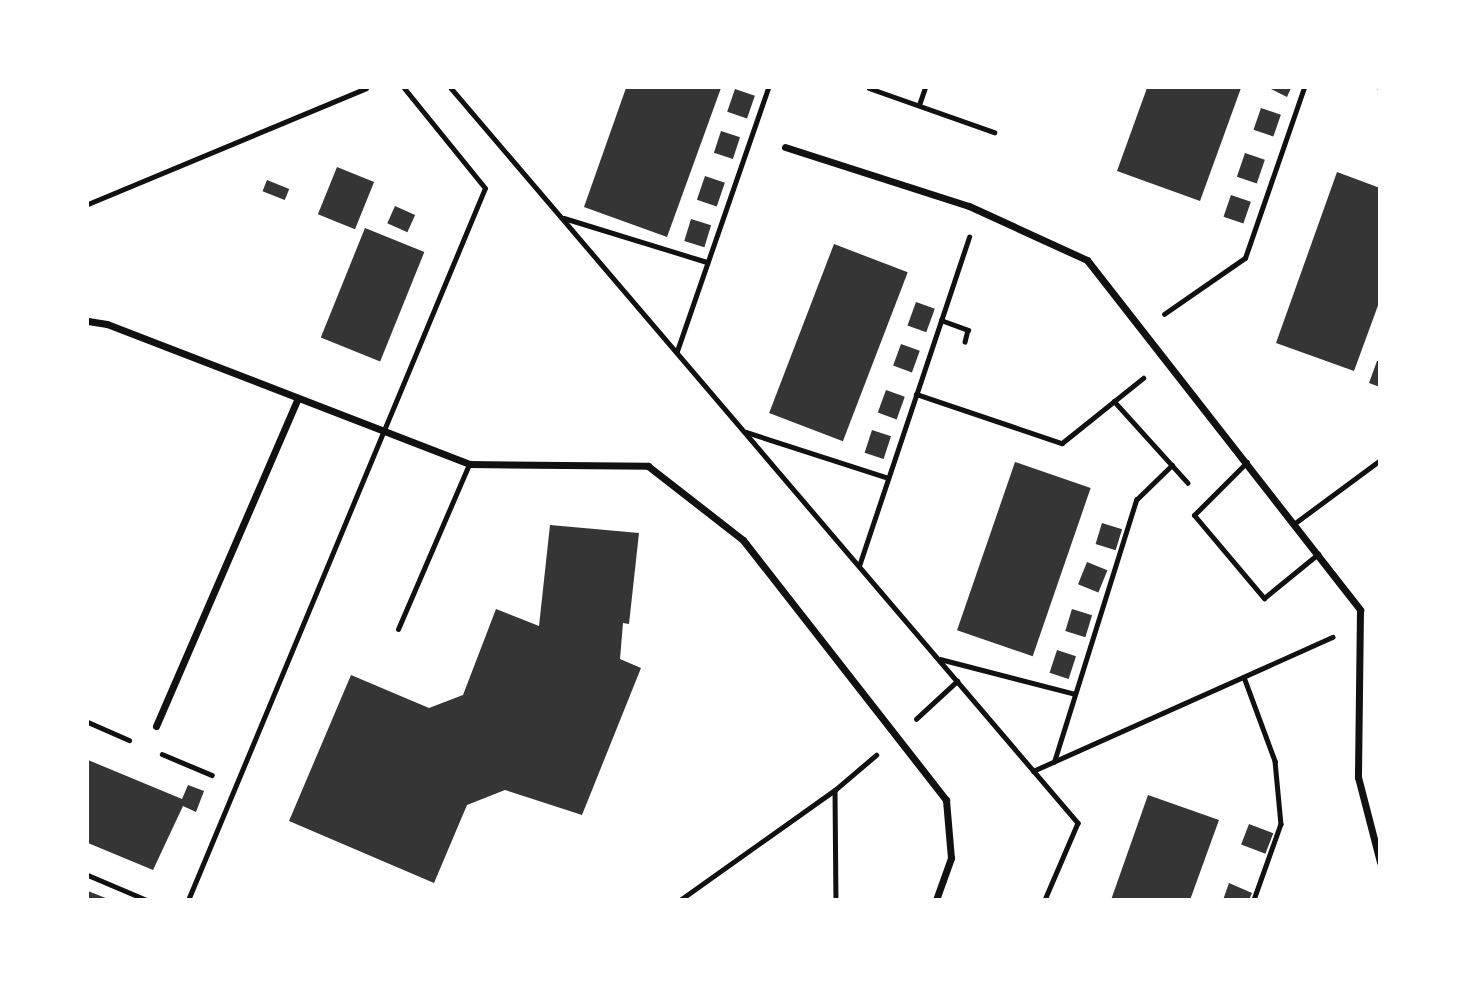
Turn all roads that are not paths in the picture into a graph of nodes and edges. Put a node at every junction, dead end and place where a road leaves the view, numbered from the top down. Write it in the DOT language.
graph roads {
  1 [pos="404,88"];
  2 [pos="785,146"];
  3 [pos="88,321"];
  4 [pos="298,398"];
  5 [pos="384,431"];
  6 [pos="1380,460"];
  7 [pos="1247,462"];
  8 [pos="469,464"];
  9 [pos="1295,523"];
  10 [pos="1318,554"];
  11 [pos="398,629"];
  12 [pos="156,726"];
  13 [pos="1380,862"];
  14 [pos="188,900"];
  15 [pos="936,900"];
  1 -- 5 [label="lane"];
  2 -- 7 [label="street"];
  3 -- 4 [label="street"];
  4 -- 5 [label="street"];
  4 -- 12 [label="street"];
  5 -- 8 [label="street"];
  5 -- 14 [label="lane"];
  6 -- 9 [label="lane"];
  7 -- 9 [label="street"];
  7 -- 10 [label="lane"];
  8 -- 11 [label="lane"];
  8 -- 15 [label="street"];
  9 -- 10 [label="street"];
  10 -- 13 [label="street"];
}
